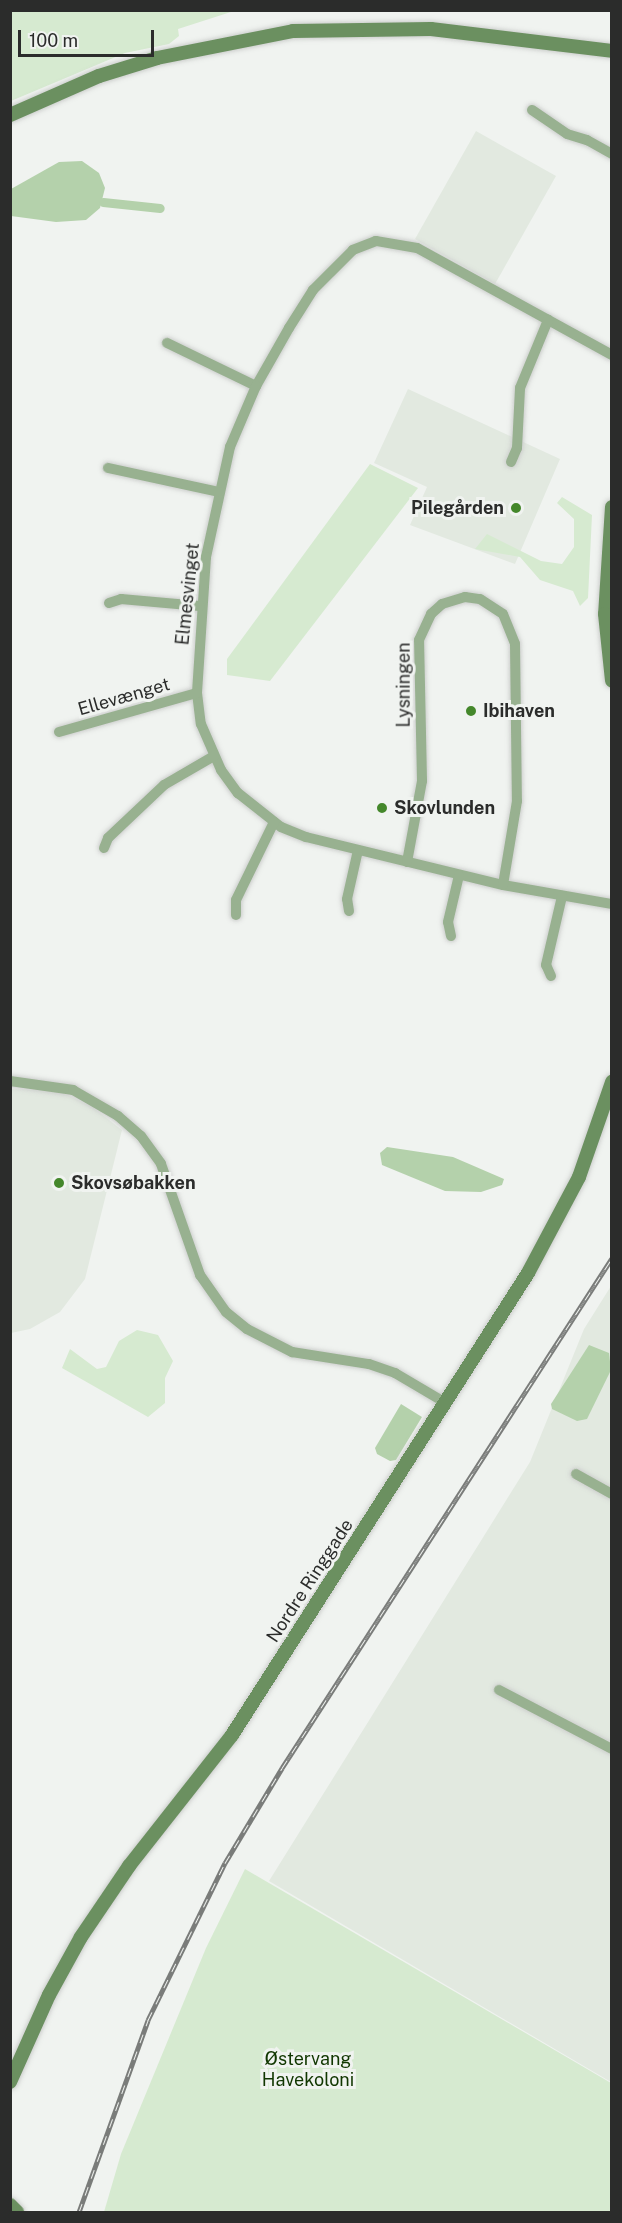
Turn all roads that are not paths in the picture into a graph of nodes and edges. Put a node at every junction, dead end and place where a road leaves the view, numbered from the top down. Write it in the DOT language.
graph roads {
  1 [pos="612,51"];
  2 [pos="532,110"];
  3 [pos="10,115"];
  4 [pos="612,154"];
  5 [pos="548,320"];
  6 [pos="167,343"];
  7 [pos="612,356"];
  8 [pos="256,386"];
  9 [pos="512,462"];
  10 [pos="108,468"];
  11 [pos="219,492"];
  12 [pos="612,507"];
  13 [pos="109,603"];
  14 [pos="200,606"];
  15 [pos="612,681"];
  16 [pos="197,693"];
  17 [pos="59,732"];
  18 [pos="213,756"];
  19 [pos="274,822"];
  20 [pos="104,848"];
  21 [pos="358,850"];
  22 [pos="407,862"];
  23 [pos="459,875"];
  24 [pos="503,885"];
  25 [pos="562,897"];
  26 [pos="612,904"];
  27 [pos="349,911"];
  28 [pos="236,915"];
  29 [pos="451,936"];
  30 [pos="551,976"];
  31 [pos="10,1081"];
  32 [pos="612,1082"];
  33 [pos="446,1403"];
  34 [pos="576,1474"];
  35 [pos="612,1494"];
  36 [pos="500,1690"];
  37 [pos="612,1749"];
  38 [pos="10,2082"];
  39 [pos="10,2205"];
  40 [pos="17,2212"];
  1 -- 3 [label="street"];
  2 -- 4 [label="street"];
  5 -- 7 [label="street, Elmesvinget"];
  5 -- 8 [label="street, Elmesvinget"];
  5 -- 9 [label="street"];
  6 -- 8 [label="street"];
  8 -- 11 [label="street, Elmesvinget"];
  10 -- 11 [label="street"];
  11 -- 14 [label="street, Elmesvinget"];
  12 -- 15 [label="street"];
  13 -- 14 [label="street"];
  14 -- 16 [label="street, Elmesvinget"];
  16 -- 17 [label="street, Ellevænget"];
  16 -- 18 [label="street, Elmesvinget"];
  18 -- 19 [label="street, Elmesvinget"];
  18 -- 20 [label="street"];
  19 -- 21 [label="street, Elmesvinget"];
  19 -- 28 [label="street"];
  21 -- 22 [label="street, Elmesvinget"];
  21 -- 27 [label="street"];
  22 -- 23 [label="street, Elmesvinget"];
  22 -- 24 [label="street, Lysningen"];
  23 -- 24 [label="street, Elmesvinget"];
  23 -- 29 [label="street"];
  24 -- 25 [label="street, Elmesvinget"];
  25 -- 26 [label="street, Elmesvinget"];
  25 -- 30 [label="street"];
  31 -- 33 [label="street"];
  32 -- 33 [label="street, Nordre Ringgade"];
  33 -- 38 [label="street, Nordre Ringgade"];
  34 -- 35 [label="street"];
  36 -- 37 [label="street"];
  39 -- 40 [label="street"];
}
